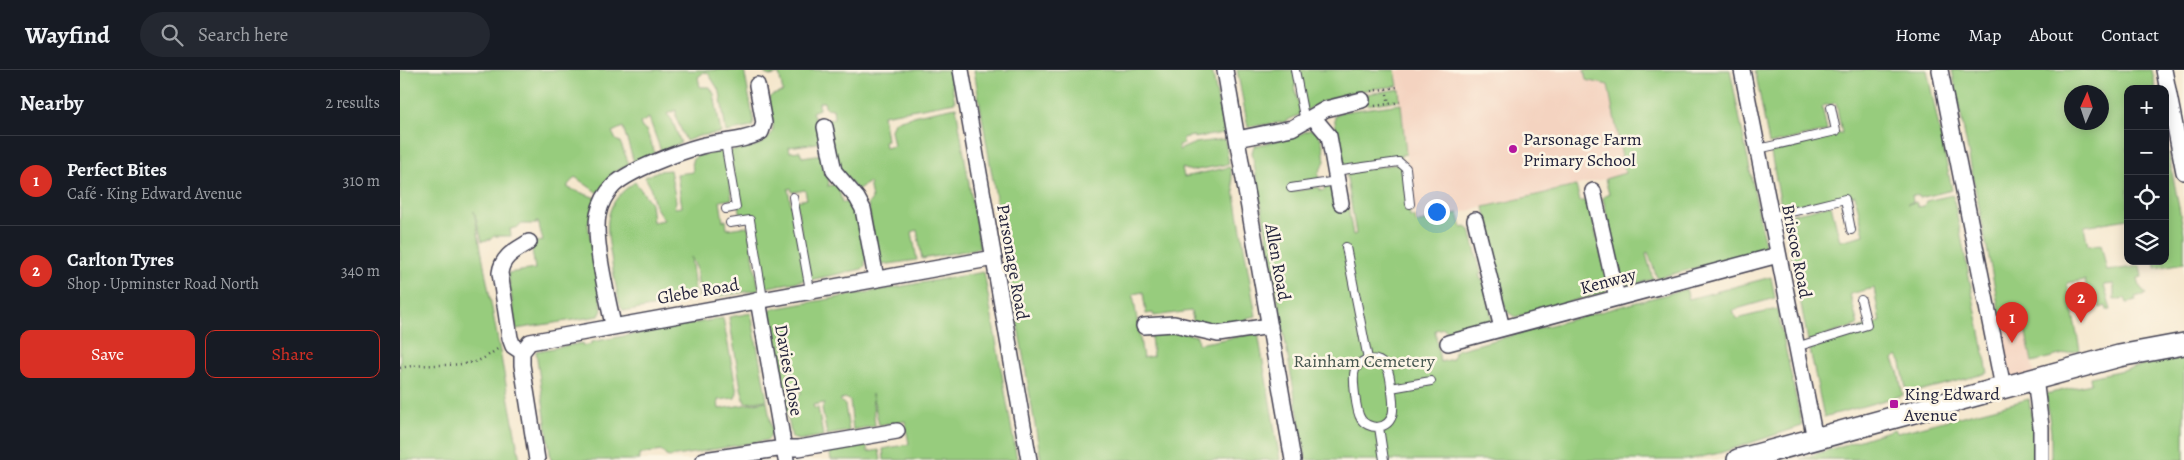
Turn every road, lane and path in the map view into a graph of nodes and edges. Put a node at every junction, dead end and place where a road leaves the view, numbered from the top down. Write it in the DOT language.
graph roads {
  1 [pos="962,70"];
  2 [pos="1225,70"];
  3 [pos="1296,70"];
  4 [pos="1742,70"];
  5 [pos="1940,70"];
  6 [pos="2164,70"];
  7 [pos="757,86"];
  8 [pos="1386,89"];
  9 [pos="1362,100"];
  10 [pos="1388,104"];
  11 [pos="1831,107"];
  12 [pos="1309,119"];
  13 [pos="825,127"];
  14 [pos="1237,139"];
  15 [pos="725,142"];
  16 [pos="1758,149"];
  17 [pos="2184,172"];
  18 [pos="1336,176"];
  19 [pos="1291,188"];
  20 [pos="1593,191"];
  21 [pos="793,197"];
  22 [pos="1341,202"];
  23 [pos="1410,204"];
  24 [pos="726,209"];
  25 [pos="1771,217"];
  26 [pos="1475,220"];
  27 [pos="730,223"];
  28 [pos="1851,230"];
  29 [pos="529,242"];
  30 [pos="1346,247"];
  31 [pos="1778,255"];
  32 [pos="994,258"];
  33 [pos="876,278"];
  34 [pos="810,290"];
  35 [pos="1617,298"];
  36 [pos="760,299"];
  37 [pos="1861,300"];
  38 [pos="613,325"];
  39 [pos="1144,326"];
  40 [pos="1270,326"];
  41 [pos="1502,328"];
  42 [pos="511,341"];
  43 [pos="1448,343"];
  44 [pos="2184,344"];
  45 [pos="1796,347"];
  46 [pos="522,352"];
  47 [pos="1368,359"];
  48 [pos="400,368"];
  49 [pos="2034,378"];
  50 [pos="1431,381"];
  51 [pos="2003,387"];
  52 [pos="1391,388"];
  53 [pos="1379,427"];
  54 [pos="897,432"];
  55 [pos="1815,439"];
  56 [pos="785,454"];
  57 [pos="537,460"];
  58 [pos="704,460"];
  59 [pos="1029,460"];
  60 [pos="1293,460"];
  61 [pos="1384,460"];
  62 [pos="1738,460"];
  63 [pos="2041,460"];
  1 -- 32 [label="street, Parsonage Road"];
  2 -- 14 [label="street, Allen Road"];
  3 -- 12 [label="lane"];
  4 -- 16 [label="street, Briscoe Road"];
  5 -- 51 [label="street"];
  6 -- 17 [label="street"];
  7 -- 15 [label="street"];
  8 -- 10 [label="path"];
  9 -- 12 [label="street"];
  11 -- 16 [label="lane"];
  12 -- 14 [label="street"];
  12 -- 18 [label="street"];
  13 -- 33 [label="street"];
  14 -- 40 [label="street, Allen Road"];
  15 -- 24 [label="lane"];
  15 -- 38 [label="street"];
  16 -- 25 [label="street, Briscoe Road"];
  18 -- 19 [label="lane"];
  18 -- 22 [label="street"];
  18 -- 23 [label="lane"];
  20 -- 35 [label="street"];
  21 -- 34 [label="lane"];
  25 -- 28 [label="lane"];
  25 -- 31 [label="street, Briscoe Road"];
  26 -- 41 [label="street"];
  27 -- 36 [label="lane"];
  29 -- 42 [label="street"];
  30 -- 47 [label="lane"];
  31 -- 35 [label="street, Kenway"];
  31 -- 45 [label="street, Briscoe Road"];
  32 -- 33 [label="street, Glebe Road"];
  32 -- 59 [label="street, Parsonage Road"];
  33 -- 34 [label="street, Glebe Road"];
  34 -- 36 [label="street, Glebe Road"];
  35 -- 41 [label="street, Kenway"];
  36 -- 38 [label="street, Glebe Road"];
  36 -- 56 [label="street, Davies Close"];
  37 -- 45 [label="lane"];
  38 -- 46 [label="street, Glebe Road"];
  39 -- 40 [label="street"];
  40 -- 60 [label="street, Allen Road"];
  41 -- 43 [label="street, Kenway"];
  42 -- 46 [label="street"];
  42 -- 48 [label="path"];
  44 -- 49 [label="street"];
  45 -- 55 [label="street, Briscoe Road"];
  46 -- 57 [label="street"];
  47 -- 52 [label="lane"];
  47 -- 53 [label="lane"];
  49 -- 51 [label="street"];
  49 -- 63 [label="street"];
  50 -- 52 [label="lane"];
  51 -- 55 [label="street"];
  52 -- 53 [label="lane"];
  53 -- 61 [label="lane"];
  54 -- 56 [label="street"];
  55 -- 62 [label="street"];
  56 -- 58 [label="street"];
}
